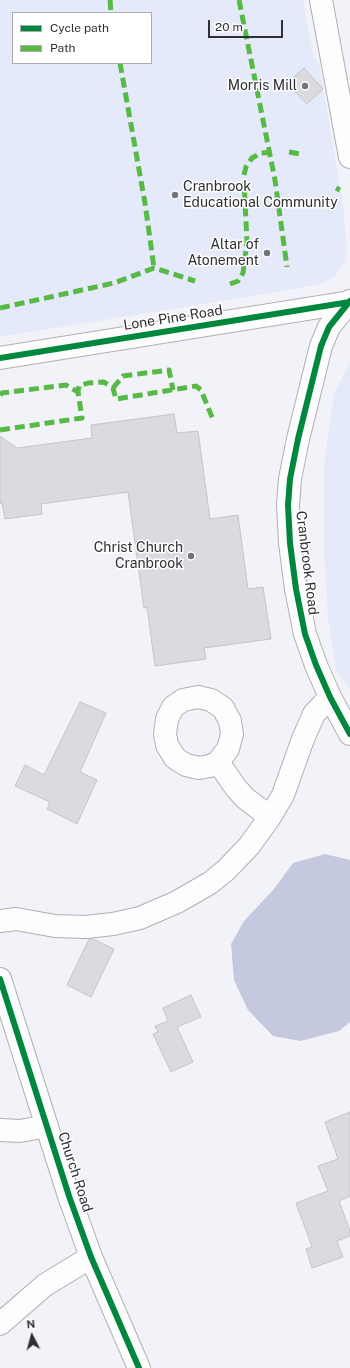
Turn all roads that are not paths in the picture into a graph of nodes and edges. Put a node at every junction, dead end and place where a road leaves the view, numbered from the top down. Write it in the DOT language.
graph roads {
  1 [pos="321,0"];
  2 [pos="350,157"];
  3 [pos="350,302"];
  4 [pos="0,358"];
  5 [pos="330,697"];
  6 [pos="350,734"];
  7 [pos="218,762"];
  8 [pos="270,817"];
  9 [pos="0,921"];
  10 [pos="0,979"];
  11 [pos="47,1126"];
  12 [pos="0,1130"];
  13 [pos="91,1257"];
  14 [pos="0,1324"];
  15 [pos="139,1368"];
  1 -- 2 [label="street"];
  3 -- 4 [label="street, Lone Pine Road"];
  3 -- 5 [label="street, Cranbrook Road"];
  5 -- 6 [label="street, Cranbrook Road"];
  5 -- 8 [label="street"];
  7 -- 8 [label="street"];
  8 -- 9 [label="street"];
  10 -- 11 [label="street, Church Road"];
  11 -- 12 [label="street"];
  11 -- 13 [label="street, Church Road"];
  13 -- 14 [label="street"];
  13 -- 15 [label="street, Church Road"];
}
